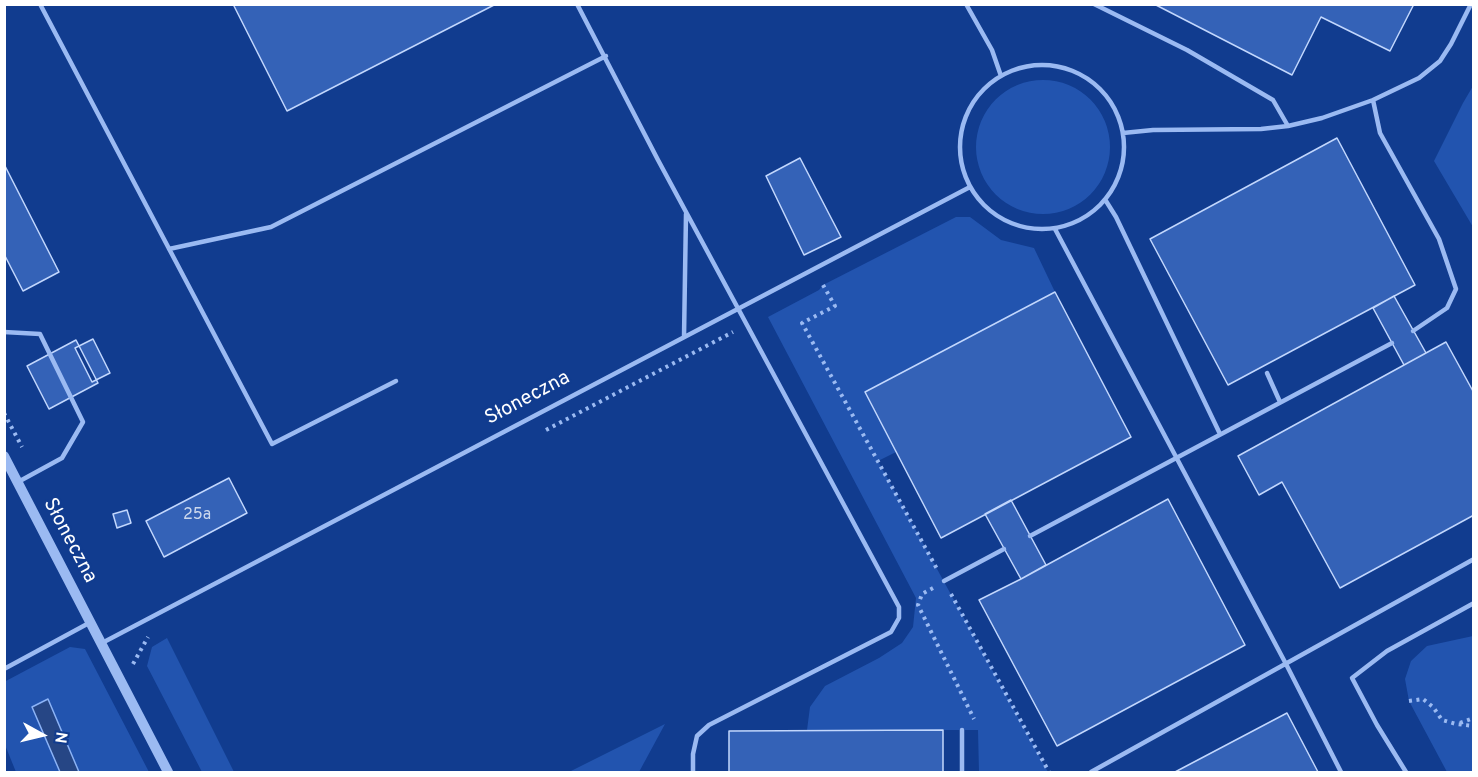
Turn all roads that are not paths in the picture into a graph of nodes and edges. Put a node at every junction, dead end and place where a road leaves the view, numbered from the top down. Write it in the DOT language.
graph roads {
  1 [pos="40,4"];
  2 [pos="577,4"];
  3 [pos="966,4"];
  4 [pos="1094,4"];
  5 [pos="1471,4"];
  6 [pos="606,56"];
  7 [pos="1001,76"];
  8 [pos="1373,100"];
  9 [pos="1288,126"];
  10 [pos="1123,133"];
  11 [pos="970,187"];
  12 [pos="1106,201"];
  13 [pos="686,211"];
  14 [pos="1054,229"];
  15 [pos="169,249"];
  16 [pos="739,308"];
  17 [pos="1413,331"];
  18 [pos="4,332"];
  19 [pos="684,337"];
  20 [pos="1392,343"];
  21 [pos="1267,373"];
  22 [pos="396,381"];
  23 [pos="1280,402"];
  24 [pos="1220,434"];
  25 [pos="4,456"];
  26 [pos="1175,459"];
  27 [pos="18,482"];
  28 [pos="1030,536"];
  29 [pos="1004,549"];
  30 [pos="1473,560"];
  31 [pos="944,582"];
  32 [pos="1473,603"];
  33 [pos="91,622"];
  34 [pos="102,642"];
  35 [pos="1286,664"];
  36 [pos="4,669"];
  37 [pos="962,729"];
  38 [pos="168,772"];
  39 [pos="693,772"];
  40 [pos="962,772"];
  41 [pos="1090,772"];
  42 [pos="1341,772"];
  43 [pos="1406,772"];
  1 -- 15 [label="lane"];
  2 -- 6 [label="lane"];
  3 -- 7 [label="lane"];
  4 -- 9 [label="lane"];
  5 -- 8 [label="lane"];
  6 -- 13 [label="lane"];
  6 -- 15 [label="lane"];
  7 -- 10 [label="lane"];
  7 -- 11 [label="lane"];
  8 -- 9 [label="lane"];
  8 -- 17 [label="lane"];
  9 -- 10 [label="lane"];
  10 -- 12 [label="lane"];
  11 -- 14 [label="lane"];
  11 -- 16 [label="lane, Słoneczna"];
  12 -- 14 [label="lane"];
  12 -- 24 [label="lane"];
  13 -- 16 [label="lane"];
  13 -- 19 [label="lane"];
  14 -- 26 [label="lane"];
  15 -- 22 [label="lane"];
  16 -- 19 [label="lane, Słoneczna"];
  16 -- 39 [label="lane"];
  18 -- 27 [label="lane"];
  19 -- 34 [label="lane, Słoneczna"];
  20 -- 23 [label="lane"];
  21 -- 23 [label="lane"];
  23 -- 24 [label="lane"];
  24 -- 26 [label="lane"];
  25 -- 27 [label="street, Słoneczna"];
  26 -- 28 [label="lane"];
  26 -- 35 [label="lane"];
  27 -- 33 [label="street, Słoneczna"];
  29 -- 31 [label="lane"];
  30 -- 35 [label="lane"];
  32 -- 43 [label="lane"];
  33 -- 34 [label="street, Słoneczna"];
  33 -- 36 [label="lane"];
  34 -- 38 [label="street, Słoneczna"];
  35 -- 41 [label="lane"];
  35 -- 42 [label="lane"];
  37 -- 40 [label="lane"];
}
